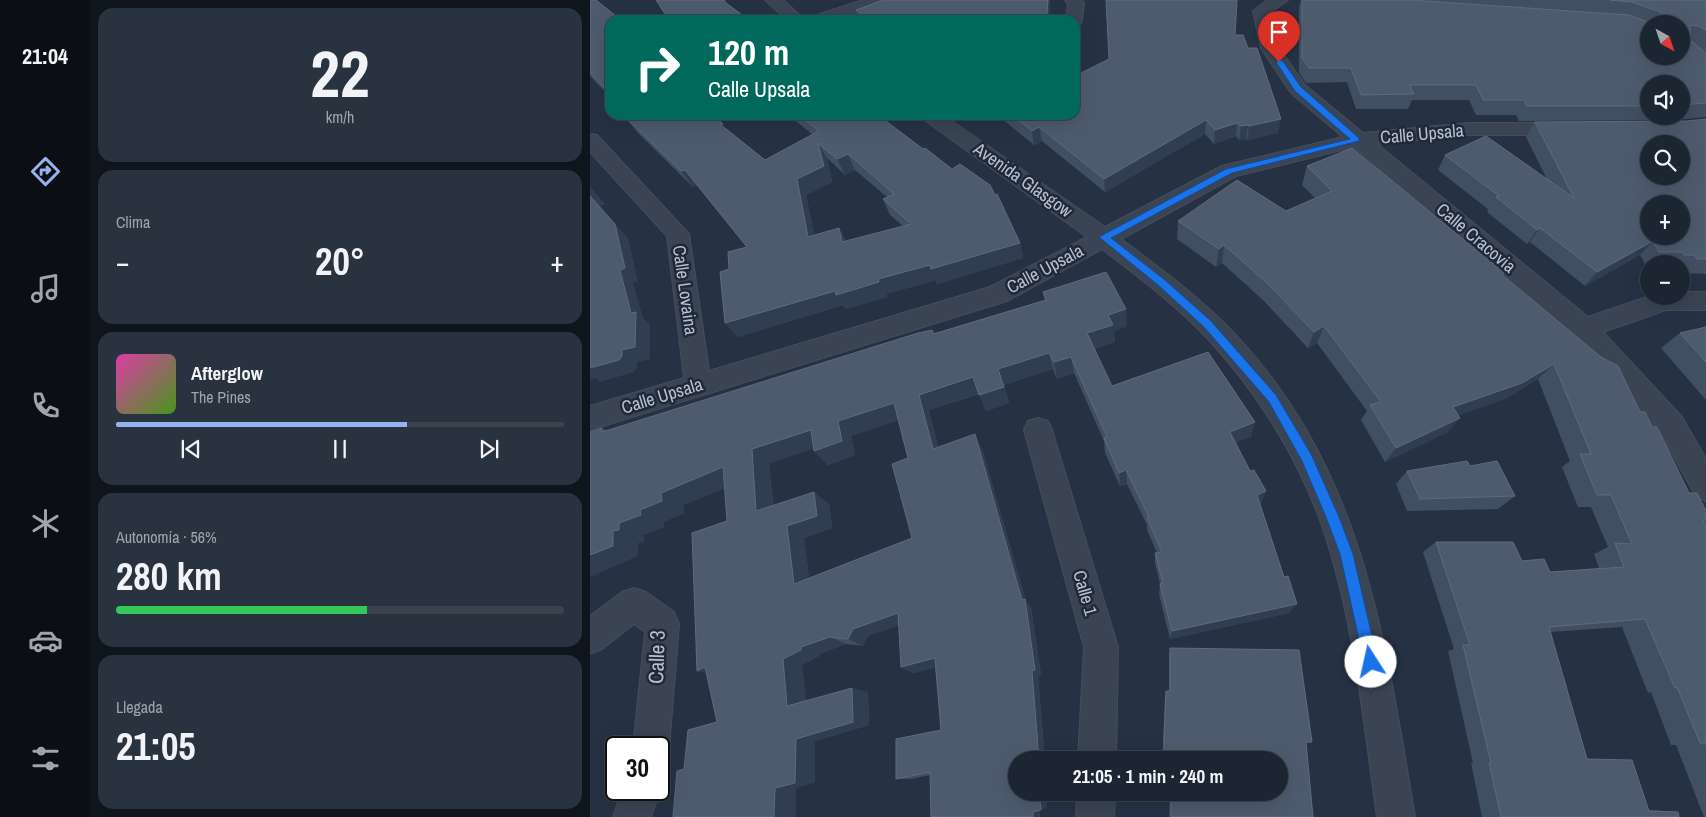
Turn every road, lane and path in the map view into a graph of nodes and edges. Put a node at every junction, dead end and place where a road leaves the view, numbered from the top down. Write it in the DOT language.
graph roads {
  1 [pos="773,0"];
  2 [pos="879,0"];
  3 [pos="1073,0"];
  4 [pos="1280,0"];
  5 [pos="791,15"];
  6 [pos="835,15"];
  7 [pos="1075,15"];
  8 [pos="946,120"];
  9 [pos="1587,129"];
  10 [pos="590,140"];
  11 [pos="1356,140"];
  12 [pos="1104,237"];
  13 [pos="1706,301"];
  14 [pos="1584,328"];
  15 [pos="698,385"];
  16 [pos="590,418"];
  17 [pos="1038,430"];
  18 [pos="1706,486"];
  19 [pos="590,637"];
  20 [pos="652,736"];
  21 [pos="1097,751"];
  22 [pos="637,801"];
  23 [pos="1096,801"];
  24 [pos="632,817"];
  25 [pos="1095,817"];
  26 [pos="1396,817"];
  1 -- 5 [label="street"];
  2 -- 6 [label="street"];
  3 -- 7 [label="street"];
  4 -- 11 [label="street, Calle Cracovia"];
  8 -- 12 [label="street, Avenida Glasgow"];
  9 -- 11 [label="street, Calle Upsala"];
  10 -- 15 [label="street, Calle Lovaina"];
  11 -- 12 [label="street, Calle Upsala"];
  11 -- 14 [label="street, Calle Cracovia"];
  12 -- 15 [label="street, Calle Upsala"];
  12 -- 26 [label="street, Avenida Glasgow"];
  13 -- 14 [label="street"];
  14 -- 18 [label="street, Calle Cracovia"];
  15 -- 16 [label="street, Calle Upsala"];
  17 -- 21 [label="street, Calle 1"];
  19 -- 20 [label="street, Calle 3"];
  22 -- 24 [label="street"];
  23 -- 25 [label="street"];
}
